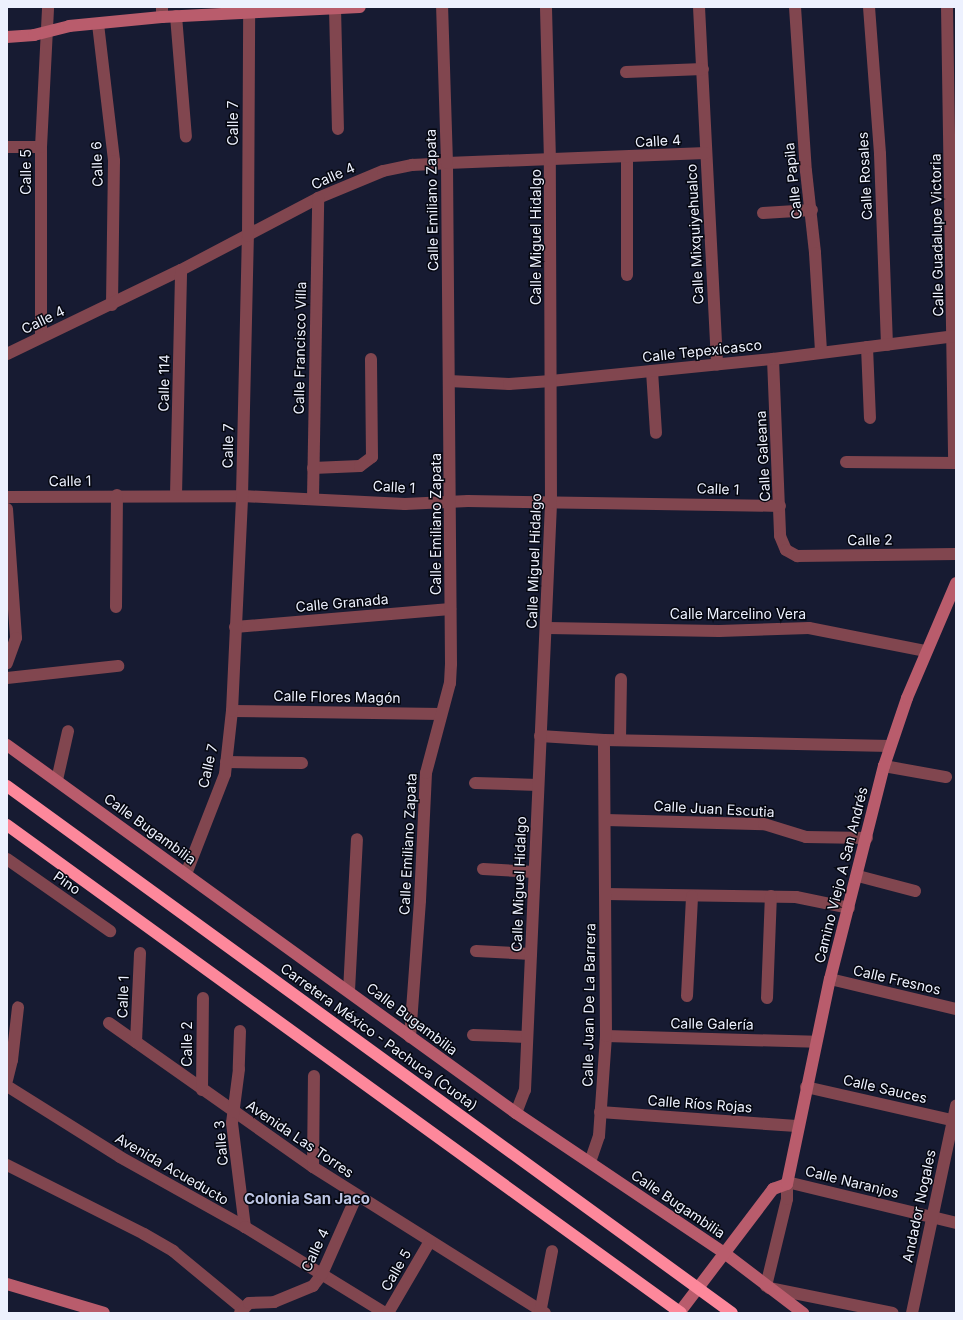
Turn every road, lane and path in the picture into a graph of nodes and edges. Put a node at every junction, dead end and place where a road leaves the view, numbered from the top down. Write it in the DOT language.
graph roads {
  1 [pos="48,7"];
  2 [pos="360,7"];
  3 [pos="442,7"];
  4 [pos="546,7"];
  5 [pos="699,7"];
  6 [pos="795,7"];
  7 [pos="869,7"];
  8 [pos="947,7"];
  9 [pos="335,8"];
  10 [pos="266,9"];
  11 [pos="162,12"];
  12 [pos="249,12"];
  13 [pos="176,16"];
  14 [pos="98,24"];
  15 [pos="46,32"];
  16 [pos="7,37"];
  17 [pos="703,69"];
  18 [pos="626,72"];
  19 [pos="338,129"];
  20 [pos="186,137"];
  21 [pos="7,147"];
  22 [pos="41,147"];
  23 [pos="706,153"];
  24 [pos="627,157"];
  25 [pos="550,161"];
  26 [pos="448,163"];
  27 [pos="318,198"];
  28 [pos="812,210"];
  29 [pos="763,213"];
  30 [pos="248,236"];
  31 [pos="181,270"];
  32 [pos="628,276"];
  33 [pos="112,304"];
  34 [pos="41,336"];
  35 [pos="955,336"];
  36 [pos="887,345"];
  37 [pos="867,347"];
  38 [pos="821,352"];
  39 [pos="7,354"];
  40 [pos="371,359"];
  41 [pos="773,359"];
  42 [pos="716,364"];
  43 [pos="652,371"];
  44 [pos="449,381"];
  45 [pos="551,381"];
  46 [pos="870,418"];
  47 [pos="656,433"];
  48 [pos="846,462"];
  49 [pos="955,463"];
  50 [pos="313,468"];
  51 [pos="116,495"];
  52 [pos="176,495"];
  53 [pos="242,496"];
  54 [pos="7,497"];
  55 [pos="313,498"];
  56 [pos="452,502"];
  57 [pos="552,503"];
  58 [pos="780,506"];
  59 [pos="7,509"];
  60 [pos="786,550"];
  61 [pos="956,554"];
  62 [pos="956,583"];
  63 [pos="116,607"];
  64 [pos="450,609"];
  65 [pos="235,627"];
  66 [pos="548,628"];
  67 [pos="925,651"];
  68 [pos="7,664"];
  69 [pos="118,666"];
  70 [pos="7,678"];
  71 [pos="621,679"];
  72 [pos="232,711"];
  73 [pos="441,714"];
  74 [pos="68,731"];
  75 [pos="540,736"];
  76 [pos="604,740"];
  77 [pos="620,740"];
  78 [pos="7,745"];
  79 [pos="890,746"];
  80 [pos="226,762"];
  81 [pos="302,763"];
  82 [pos="884,766"];
  83 [pos="946,777"];
  84 [pos="57,780"];
  85 [pos="475,783"];
  86 [pos="538,785"];
  87 [pos="7,786"];
  88 [pos="606,820"];
  89 [pos="7,825"];
  90 [pos="867,838"];
  91 [pos="357,839"];
  92 [pos="7,859"];
  93 [pos="483,869"];
  94 [pos="534,872"];
  95 [pos="186,874"];
  96 [pos="858,876"];
  97 [pos="915,891"];
  98 [pos="606,894"];
  99 [pos="692,896"];
  100 [pos="771,896"];
  101 [pos="849,908"];
  102 [pos="110,931"];
  103 [pos="476,951"];
  104 [pos="140,953"];
  105 [pos="531,954"];
  106 [pos="830,979"];
  107 [pos="350,991"];
  108 [pos="688,996"];
  109 [pos="203,998"];
  110 [pos="767,998"];
  111 [pos="18,1007"];
  112 [pos="956,1009"];
  113 [pos="109,1023"];
  114 [pos="240,1031"];
  115 [pos="473,1035"];
  116 [pos="606,1036"];
  117 [pos="410,1037"];
  118 [pos="526,1037"];
  119 [pos="136,1042"];
  120 [pos="816,1042"];
  121 [pos="314,1076"];
  122 [pos="7,1080"];
  123 [pos="7,1086"];
  124 [pos="806,1087"];
  125 [pos="202,1090"];
  126 [pos="956,1106"];
  127 [pos="600,1112"];
  128 [pos="233,1113"];
  129 [pos="516,1113"];
  130 [pos="954,1121"];
  131 [pos="797,1126"];
  132 [pos="590,1162"];
  133 [pos="7,1165"];
  134 [pos="313,1167"];
  135 [pos="787,1183"];
  136 [pos="357,1195"];
  137 [pos="931,1217"];
  138 [pos="956,1223"];
  139 [pos="245,1227"];
  140 [pos="430,1241"];
  141 [pos="552,1251"];
  142 [pos="723,1252"];
  143 [pos="322,1274"];
  144 [pos="7,1284"];
  145 [pos="767,1287"];
  146 [pos="241,1310"];
  147 [pos="677,1310"];
  148 [pos="542,1312"];
  149 [pos="104,1313"];
  150 [pos="387,1313"];
  151 [pos="732,1313"];
  152 [pos="803,1313"];
  153 [pos="893,1313"];
  154 [pos="912,1313"];
  1 -- 15 [label="street, Calle 5"];
  2 -- 9 [label="street"];
  3 -- 26 [label="street, Calle Emiliano Zapata"];
  4 -- 25 [label="street, Calle Miguel Hidalgo"];
  5 -- 17 [label="street, Calle Mixquiyehualco"];
  6 -- 28 [label="street, Calle Papila"];
  7 -- 36 [label="street, Calle Rosales"];
  8 -- 35 [label="street, Calle Guadalupe Victoria"];
  9 -- 10 [label="street"];
  9 -- 19 [label="street"];
  10 -- 12 [label="street"];
  11 -- 13 [label="street"];
  11 -- 14 [label="street"];
  12 -- 13 [label="street"];
  12 -- 30 [label="street, Calle 7"];
  13 -- 20 [label="street"];
  14 -- 15 [label="street"];
  14 -- 33 [label="street, Calle 6"];
  15 -- 16 [label="street"];
  15 -- 22 [label="street, Calle 5"];
  17 -- 18 [label="street"];
  17 -- 23 [label="street, Calle Mixquiyehualco"];
  21 -- 22 [label="street"];
  22 -- 34 [label="street, Calle 5"];
  23 -- 24 [label="street, Calle 4"];
  23 -- 42 [label="street, Calle Mixquiyehualco"];
  24 -- 25 [label="street, Calle 4"];
  24 -- 32 [label="street"];
  25 -- 26 [label="street, Calle 4"];
  25 -- 45 [label="street, Calle Miguel Hidalgo"];
  26 -- 27 [label="street, Calle 4"];
  26 -- 44 [label="street, Calle Emiliano Zapata"];
  27 -- 30 [label="street, Calle 4"];
  27 -- 50 [label="street, Calle Francisco Villa"];
  28 -- 29 [label="street"];
  28 -- 38 [label="street, Calle Papila"];
  30 -- 31 [label="street, Calle 4"];
  30 -- 53 [label="street, Calle 7"];
  31 -- 33 [label="street, Calle 4"];
  31 -- 52 [label="street, Calle 114"];
  33 -- 34 [label="street, Calle 4"];
  34 -- 39 [label="street, Calle 4"];
  35 -- 36 [label="street, Calle Tepexicasco"];
  35 -- 49 [label="street, Calle Guadalupe Victoria"];
  36 -- 37 [label="street, Calle Tepexicasco"];
  37 -- 38 [label="street, Calle Tepexicasco"];
  37 -- 46 [label="street"];
  38 -- 41 [label="street, Calle Tepexicasco"];
  40 -- 50 [label="street"];
  41 -- 42 [label="street, Calle Tepexicasco"];
  41 -- 58 [label="street, Calle Galeana"];
  42 -- 43 [label="street, Calle Tepexicasco"];
  43 -- 45 [label="street, Calle Tepexicasco"];
  43 -- 47 [label="street"];
  44 -- 45 [label="street, Calle Tepexicasco"];
  44 -- 56 [label="street, Calle Emiliano Zapata"];
  45 -- 57 [label="street, Calle Miguel Hidalgo"];
  48 -- 49 [label="street"];
  50 -- 55 [label="street, Calle Francisco Villa"];
  51 -- 52 [label="street, Calle 1"];
  51 -- 54 [label="street, Calle 1"];
  51 -- 63 [label="street"];
  52 -- 53 [label="street, Calle 1"];
  53 -- 55 [label="street, Calle 1"];
  53 -- 65 [label="street, Calle 7"];
  55 -- 56 [label="street, Calle 1"];
  56 -- 57 [label="street, Calle 1"];
  56 -- 64 [label="street, Calle Emiliano Zapata"];
  57 -- 58 [label="street, Calle 1"];
  57 -- 66 [label="street, Calle Miguel Hidalgo"];
  58 -- 60 [label="street, Calle Galeana"];
  59 -- 68 [label="street"];
  60 -- 61 [label="street, Calle 2"];
  62 -- 67 [label="street, Camino Viejo A San Andrés"];
  64 -- 65 [label="street, Calle Granada"];
  64 -- 73 [label="street, Calle Emiliano Zapata"];
  65 -- 72 [label="street, Calle 7"];
  66 -- 67 [label="street, Calle Marcelino Vera"];
  66 -- 75 [label="street, Calle Miguel Hidalgo"];
  67 -- 79 [label="street, Camino Viejo A San Andrés"];
  69 -- 70 [label="street"];
  71 -- 77 [label="street"];
  72 -- 73 [label="street, Calle Flores Magón"];
  72 -- 80 [label="street, Calle 7"];
  73 -- 117 [label="street, Calle Emiliano Zapata"];
  74 -- 84 [label="street"];
  75 -- 76 [label="street"];
  75 -- 86 [label="street, Calle Miguel Hidalgo"];
  76 -- 77 [label="street"];
  76 -- 88 [label="street, Calle Juan De La Barrera"];
  77 -- 79 [label="street"];
  78 -- 84 [label="street, Calle Bugambilia"];
  79 -- 82 [label="street, Camino Viejo A San Andrés"];
  80 -- 81 [label="street"];
  80 -- 95 [label="street, Calle 7"];
  82 -- 83 [label="street"];
  82 -- 90 [label="street, Camino Viejo A San Andrés"];
  84 -- 95 [label="street, Calle Bugambilia"];
  85 -- 86 [label="street"];
  86 -- 94 [label="street, Calle Miguel Hidalgo"];
  87 -- 151 [label="highway, Carretera México - Pachuca (Cuota)"];
  88 -- 90 [label="street, Calle Juan Escutia"];
  88 -- 98 [label="street, Calle Juan De La Barrera"];
  89 -- 147 [label="highway"];
  90 -- 96 [label="street, Camino Viejo A San Andrés"];
  91 -- 107 [label="street"];
  92 -- 102 [label="street, Pino"];
  93 -- 94 [label="street"];
  94 -- 105 [label="street, Calle Miguel Hidalgo"];
  95 -- 107 [label="street, Calle Bugambilia"];
  96 -- 97 [label="street"];
  96 -- 101 [label="street, Camino Viejo A San Andrés"];
  98 -- 99 [label="street"];
  98 -- 116 [label="street, Calle Juan De La Barrera"];
  99 -- 100 [label="street"];
  99 -- 108 [label="street"];
  100 -- 101 [label="street"];
  100 -- 110 [label="street"];
  101 -- 106 [label="street, Camino Viejo A San Andrés"];
  103 -- 105 [label="street"];
  104 -- 119 [label="street, Calle 1"];
  105 -- 118 [label="street, Calle Miguel Hidalgo"];
  106 -- 112 [label="street, Calle Fresnos"];
  106 -- 120 [label="street, Camino Viejo A San Andrés"];
  107 -- 117 [label="street, Calle Bugambilia"];
  109 -- 125 [label="street, Calle 2"];
  111 -- 122 [label="street"];
  113 -- 119 [label="street, Avenida Las Torres"];
  114 -- 128 [label="street, Calle 3"];
  115 -- 118 [label="street"];
  116 -- 120 [label="street, Calle Galería"];
  116 -- 127 [label="street, Calle Juan De La Barrera"];
  117 -- 129 [label="street, Calle Bugambilia"];
  118 -- 129 [label="street, Calle Miguel Hidalgo"];
  119 -- 125 [label="street, Avenida Las Torres"];
  120 -- 124 [label="street, Camino Viejo A San Andrés"];
  121 -- 134 [label="street"];
  123 -- 139 [label="street, Avenida Acueducto"];
  124 -- 130 [label="street, Calle Sauces"];
  124 -- 131 [label="street, Camino Viejo A San Andrés"];
  125 -- 128 [label="street, Avenida Las Torres"];
  126 -- 130 [label="street, Andador Nogales"];
  127 -- 131 [label="street, Calle Ríos Rojas"];
  127 -- 132 [label="street, Calle Juan De La Barrera"];
  128 -- 134 [label="street, Avenida Las Torres"];
  128 -- 139 [label="street, Calle 3"];
  129 -- 132 [label="street, Calle Bugambilia"];
  130 -- 137 [label="street, Andador Nogales"];
  131 -- 135 [label="street, Camino Viejo A San Andrés"];
  132 -- 142 [label="street, Calle Bugambilia"];
  133 -- 146 [label="street"];
  134 -- 136 [label="street, Avenida Las Torres"];
  135 -- 137 [label="street, Calle Naranjos"];
  135 -- 142 [label="street"];
  135 -- 145 [label="street, Camino Viejo A San Andrés"];
  136 -- 140 [label="street, Avenida Las Torres"];
  136 -- 143 [label="street, Calle 4"];
  137 -- 138 [label="street, Calle Naranjos"];
  137 -- 154 [label="street, Andador Nogales"];
  139 -- 143 [label="street, Avenida Acueducto"];
  140 -- 148 [label="street, Avenida Las Torres"];
  140 -- 150 [label="street, Calle 5"];
  141 -- 148 [label="street"];
  142 -- 145 [label="street, Calle Bugambilia"];
  142 -- 147 [label="street"];
  143 -- 146 [label="street, Calle 4"];
  143 -- 150 [label="street, Avenida Acueducto"];
  144 -- 149 [label="street"];
  145 -- 152 [label="street, Calle Bugambilia"];
  145 -- 153 [label="street"];
}
